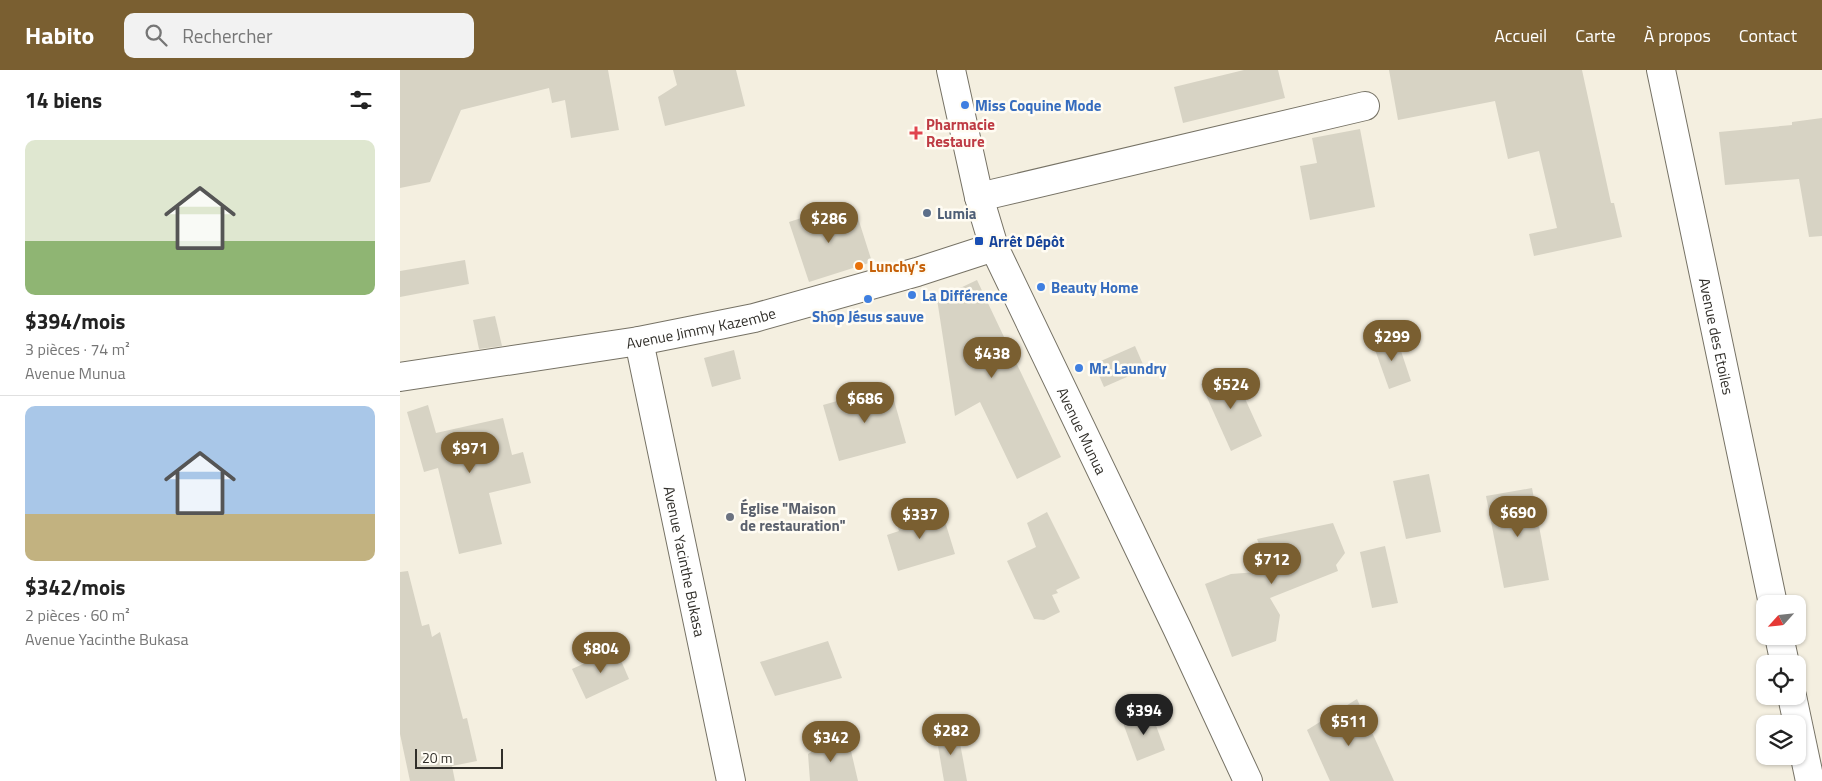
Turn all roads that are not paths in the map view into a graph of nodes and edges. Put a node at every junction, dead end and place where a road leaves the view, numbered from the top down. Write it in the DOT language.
graph roads {
  1 [pos="951,70"];
  2 [pos="1661,70"];
  3 [pos="1365,106"];
  4 [pos="979,197"];
  5 [pos="994,247"];
  6 [pos="639,341"];
  7 [pos="400,376"];
  8 [pos="1771,595"];
  9 [pos="1794,705"];
  10 [pos="731,781"];
  11 [pos="1248,781"];
  12 [pos="1810,781"];
  1 -- 4 [label="street, Avenue Munua"];
  2 -- 8 [label="street, Avenue des Etoiles"];
  3 -- 4 [label="street"];
  4 -- 5 [label="street, Avenue Munua"];
  5 -- 6 [label="street, Avenue Jimmy Kazembe"];
  5 -- 11 [label="street, Avenue Munua"];
  6 -- 7 [label="street, Avenue Jimmy Kazembe"];
  6 -- 10 [label="street, Avenue Yacinthe Bukasa"];
  9 -- 12 [label="street"];
}
